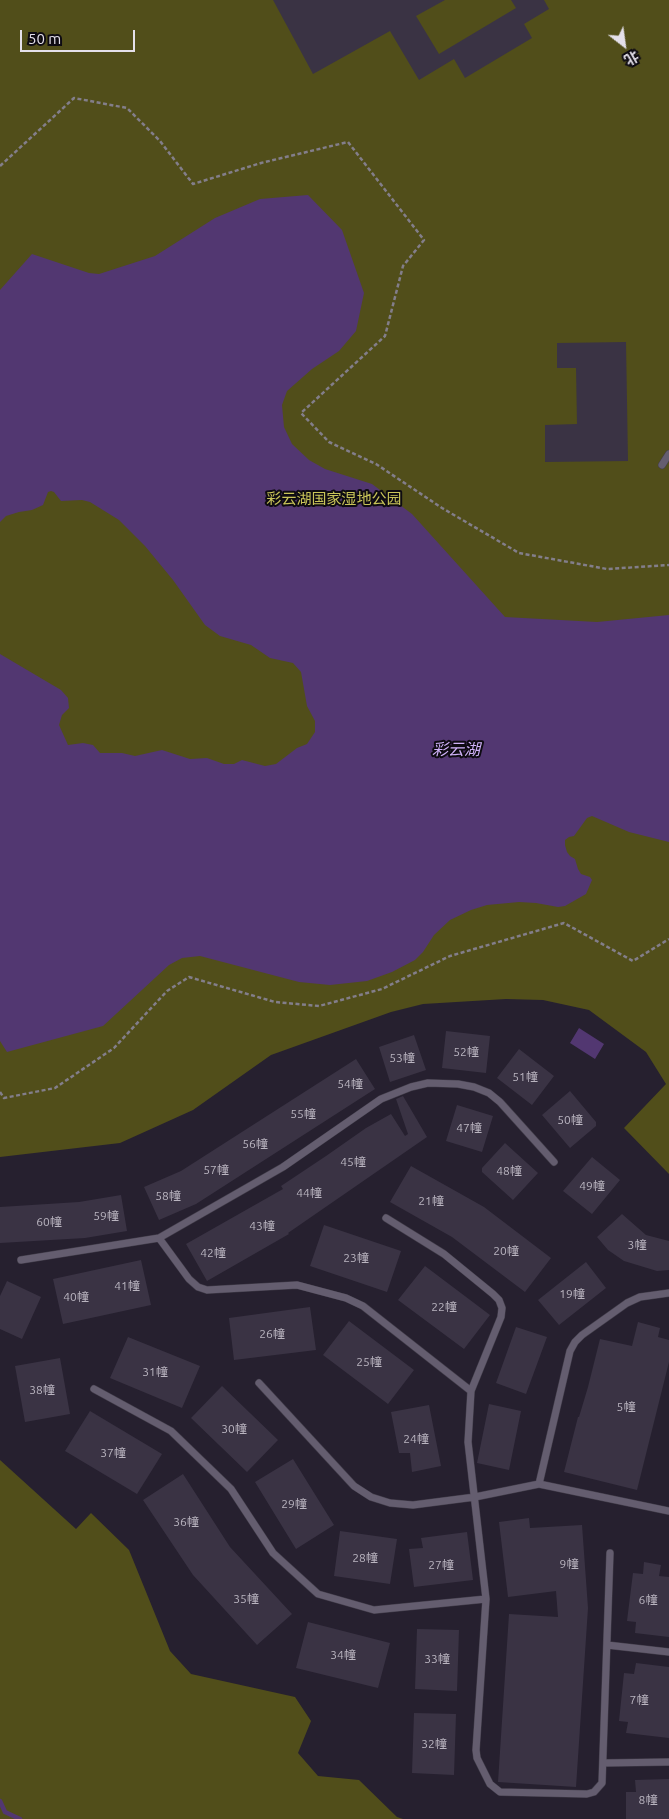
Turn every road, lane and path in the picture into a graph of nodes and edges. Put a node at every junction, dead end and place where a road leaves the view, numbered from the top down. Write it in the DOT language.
graph roads {
  1 [pos="0,166"];
  2 [pos="669,454"];
  3 [pos="662,465"];
  4 [pos="669,564"];
  5 [pos="669,940"];
  6 [pos="0,1092"];
  7 [pos="554,1162"];
  8 [pos="386,1218"];
  9 [pos="159,1238"];
  10 [pos="21,1260"];
  11 [pos="669,1293"];
  12 [pos="260,1383"];
  13 [pos="94,1389"];
  14 [pos="471,1391"];
  15 [pos="539,1484"];
  16 [pos="475,1497"];
  17 [pos="669,1511"];
  18 [pos="610,1554"];
  19 [pos="486,1599"];
  20 [pos="607,1645"];
  21 [pos="669,1652"];
  22 [pos="669,1762"];
  23 [pos="603,1763"];
  1 -- 4 [label="path"];
  2 -- 3 [label="lane"];
  5 -- 6 [label="path"];
  7 -- 9 [label="lane"];
  8 -- 14 [label="lane"];
  9 -- 10 [label="lane"];
  9 -- 14 [label="lane"];
  11 -- 15 [label="lane"];
  12 -- 16 [label="lane"];
  13 -- 19 [label="lane"];
  14 -- 16 [label="lane"];
  15 -- 16 [label="lane"];
  15 -- 17 [label="lane"];
  16 -- 19 [label="lane"];
  18 -- 20 [label="lane"];
  19 -- 23 [label="lane"];
  20 -- 21 [label="lane"];
  20 -- 23 [label="lane"];
  22 -- 23 [label="lane"];
}
